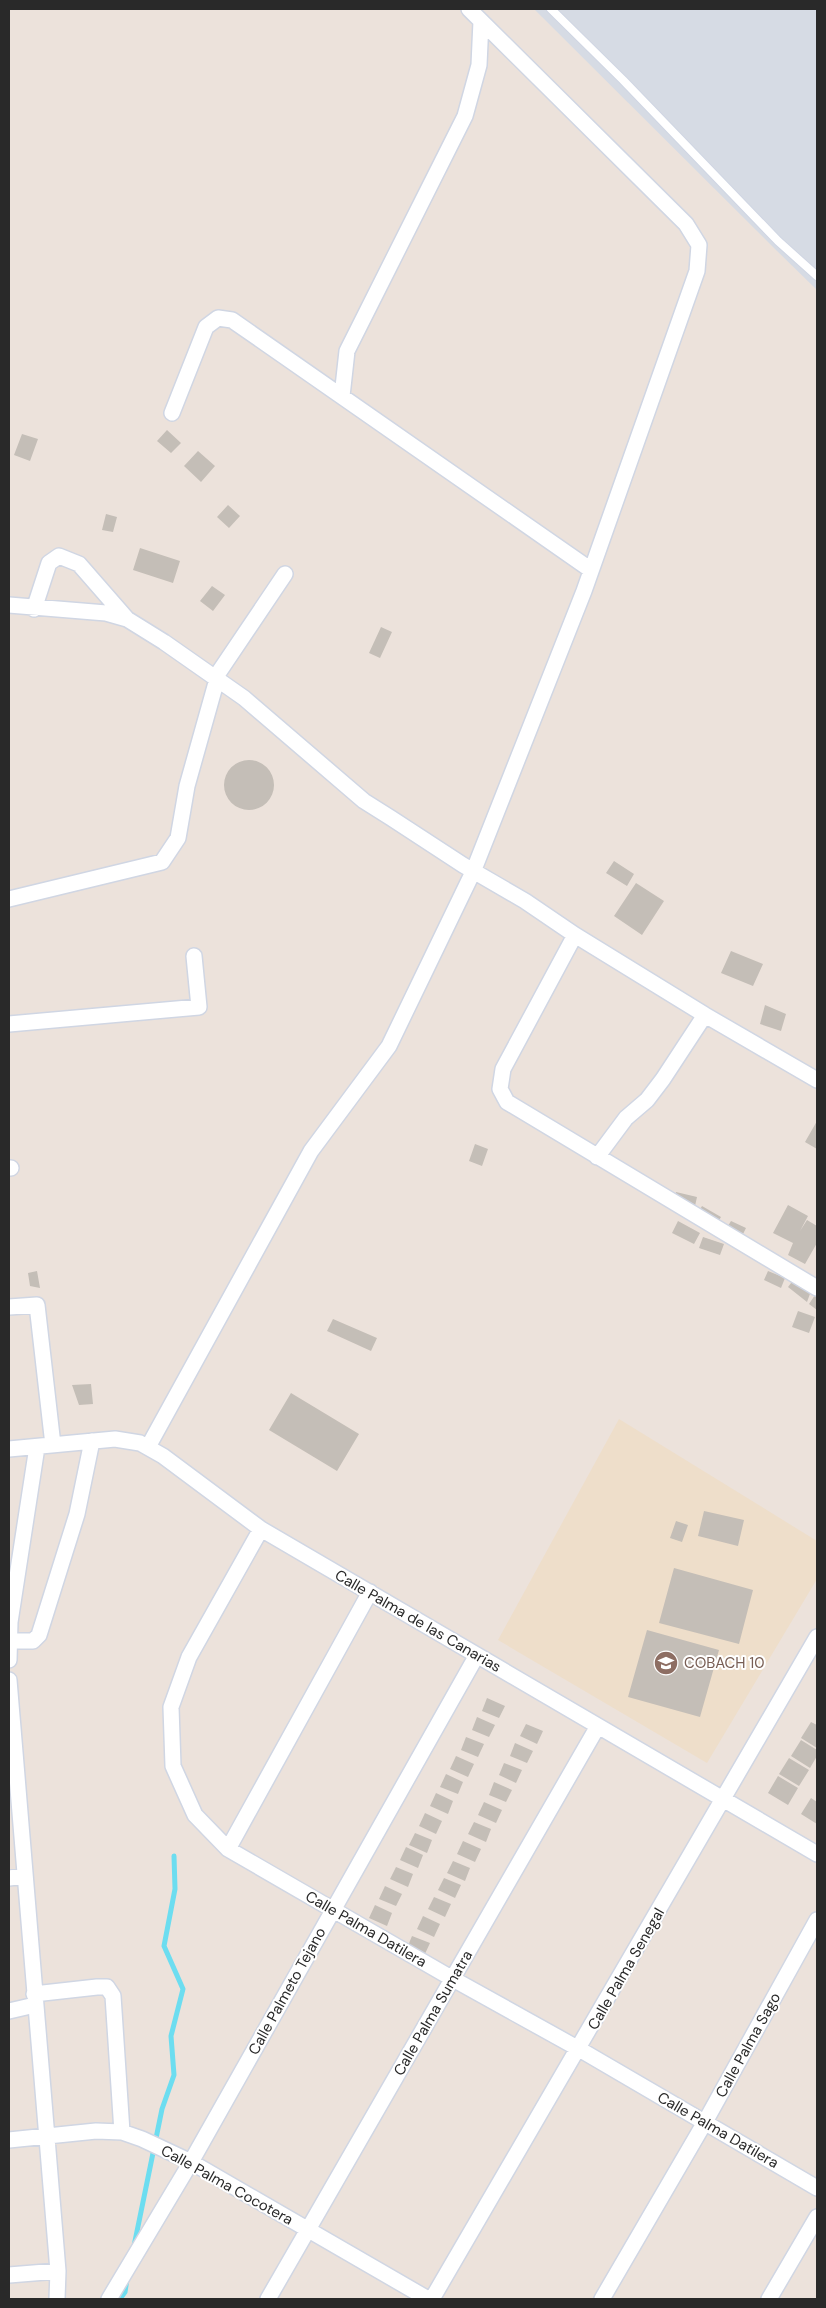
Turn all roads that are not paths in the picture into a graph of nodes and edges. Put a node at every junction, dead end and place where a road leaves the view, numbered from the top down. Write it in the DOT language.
graph roads {
  1 [pos="469,9"];
  2 [pos="551,9"];
  3 [pos="481,22"];
  4 [pos="817,276"];
  5 [pos="342,396"];
  6 [pos="172,413"];
  7 [pos="591,570"];
  8 [pos="285,574"];
  9 [pos="9,606"];
  10 [pos="34,609"];
  11 [pos="127,619"];
  12 [pos="218,679"];
  13 [pos="473,872"];
  14 [pos="9,899"];
  15 [pos="575,935"];
  16 [pos="194,956"];
  17 [pos="706,1015"];
  18 [pos="9,1024"];
  19 [pos="817,1080"];
  20 [pos="597,1157"];
  21 [pos="817,1288"];
  22 [pos="9,1307"];
  23 [pos="92,1441"];
  24 [pos="53,1445"];
  25 [pos="37,1447"];
  26 [pos="148,1447"];
  27 [pos="9,1449"];
  28 [pos="261,1529"];
  29 [pos="370,1592"];
  30 [pos="817,1637"];
  31 [pos="10,1641"];
  32 [pos="477,1655"];
  33 [pos="9,1660"];
  34 [pos="9,1680"];
  35 [pos="598,1726"];
  36 [pos="724,1800"];
  37 [pos="228,1849"];
  38 [pos="817,1854"];
  39 [pos="25,1876"];
  40 [pos="9,1878"];
  41 [pos="333,1908"];
  42 [pos="817,1920"];
  43 [pos="453,1979"];
  44 [pos="35,2000"];
  45 [pos="9,2011"];
  46 [pos="579,2049"];
  47 [pos="705,2122"];
  48 [pos="122,2132"];
  49 [pos="47,2137"];
  50 [pos="9,2140"];
  51 [pos="191,2162"];
  52 [pos="817,2188"];
  53 [pos="817,2217"];
  54 [pos="308,2230"];
  55 [pos="58,2271"];
  56 [pos="9,2275"];
  57 [pos="57,2299"];
  58 [pos="110,2299"];
  59 [pos="268,2299"];
  60 [pos="428,2299"];
  61 [pos="432,2299"];
  62 [pos="602,2299"];
  63 [pos="769,2299"];
  1 -- 3 [label="street"];
  2 -- 4 [label="lane"];
  3 -- 5 [label="street"];
  3 -- 7 [label="street"];
  5 -- 6 [label="street"];
  5 -- 7 [label="street"];
  7 -- 13 [label="street"];
  8 -- 12 [label="street"];
  9 -- 10 [label="street"];
  10 -- 11 [label="street"];
  10 -- 11 [label="street"];
  11 -- 12 [label="street"];
  12 -- 13 [label="street"];
  12 -- 14 [label="street"];
  13 -- 15 [label="street"];
  13 -- 26 [label="street"];
  15 -- 17 [label="street"];
  15 -- 20 [label="street"];
  16 -- 18 [label="street"];
  17 -- 19 [label="street"];
  17 -- 20 [label="street"];
  20 -- 21 [label="street"];
  22 -- 24 [label="street"];
  23 -- 24 [label="street, Calle Palma de las Canarias"];
  23 -- 26 [label="street, Calle Palma de las Canarias"];
  23 -- 31 [label="street"];
  24 -- 25 [label="street, Calle Palma de las Canarias"];
  25 -- 27 [label="street, Calle Palma de las Canarias"];
  25 -- 31 [label="street"];
  26 -- 28 [label="street, Calle Palma de las Canarias"];
  28 -- 29 [label="street, Calle Palma de las Canarias"];
  28 -- 37 [label="street, Calle Palma Datilera"];
  29 -- 32 [label="street, Calle Palma de las Canarias"];
  29 -- 37 [label="street"];
  30 -- 36 [label="street, Calle Palma Senegal"];
  31 -- 33 [label="street"];
  32 -- 35 [label="street, Calle Palma de las Canarias"];
  32 -- 41 [label="street, Calle Palmeto Tejano"];
  34 -- 39 [label="street"];
  35 -- 36 [label="street, Calle Palma de las Canarias"];
  35 -- 43 [label="street, Calle Palma Sumatra"];
  36 -- 38 [label="street, Calle Palma de las Canarias"];
  36 -- 46 [label="street, Calle Palma Senegal"];
  37 -- 41 [label="street, Calle Palma Datilera"];
  39 -- 40 [label="street"];
  39 -- 44 [label="street"];
  41 -- 43 [label="street, Calle Palma Datilera"];
  41 -- 51 [label="street, Calle Palmeto Tejano"];
  42 -- 47 [label="street, Calle Palma Sago"];
  43 -- 46 [label="street, Calle Palma Datilera"];
  43 -- 54 [label="street, Calle Palma Sumatra"];
  44 -- 45 [label="street"];
  44 -- 48 [label="street"];
  44 -- 49 [label="street"];
  46 -- 47 [label="street, Calle Palma Datilera"];
  46 -- 61 [label="street, Calle Palma Senegal"];
  47 -- 52 [label="street, Calle Palma Datilera"];
  47 -- 62 [label="street, Calle Palma Sago"];
  48 -- 49 [label="street, Calle Palma Cocotera"];
  48 -- 51 [label="street, Calle Palma Cocotera"];
  49 -- 50 [label="street, Calle Palma Cocotera"];
  49 -- 55 [label="street"];
  51 -- 54 [label="street, Calle Palma Cocotera"];
  51 -- 58 [label="street, Calle Palmeto Tejano"];
  53 -- 63 [label="street"];
  54 -- 59 [label="street, Calle Palma Sumatra"];
  54 -- 60 [label="street, Calle Palma Cocotera"];
  55 -- 56 [label="street"];
  55 -- 57 [label="street"];
}
